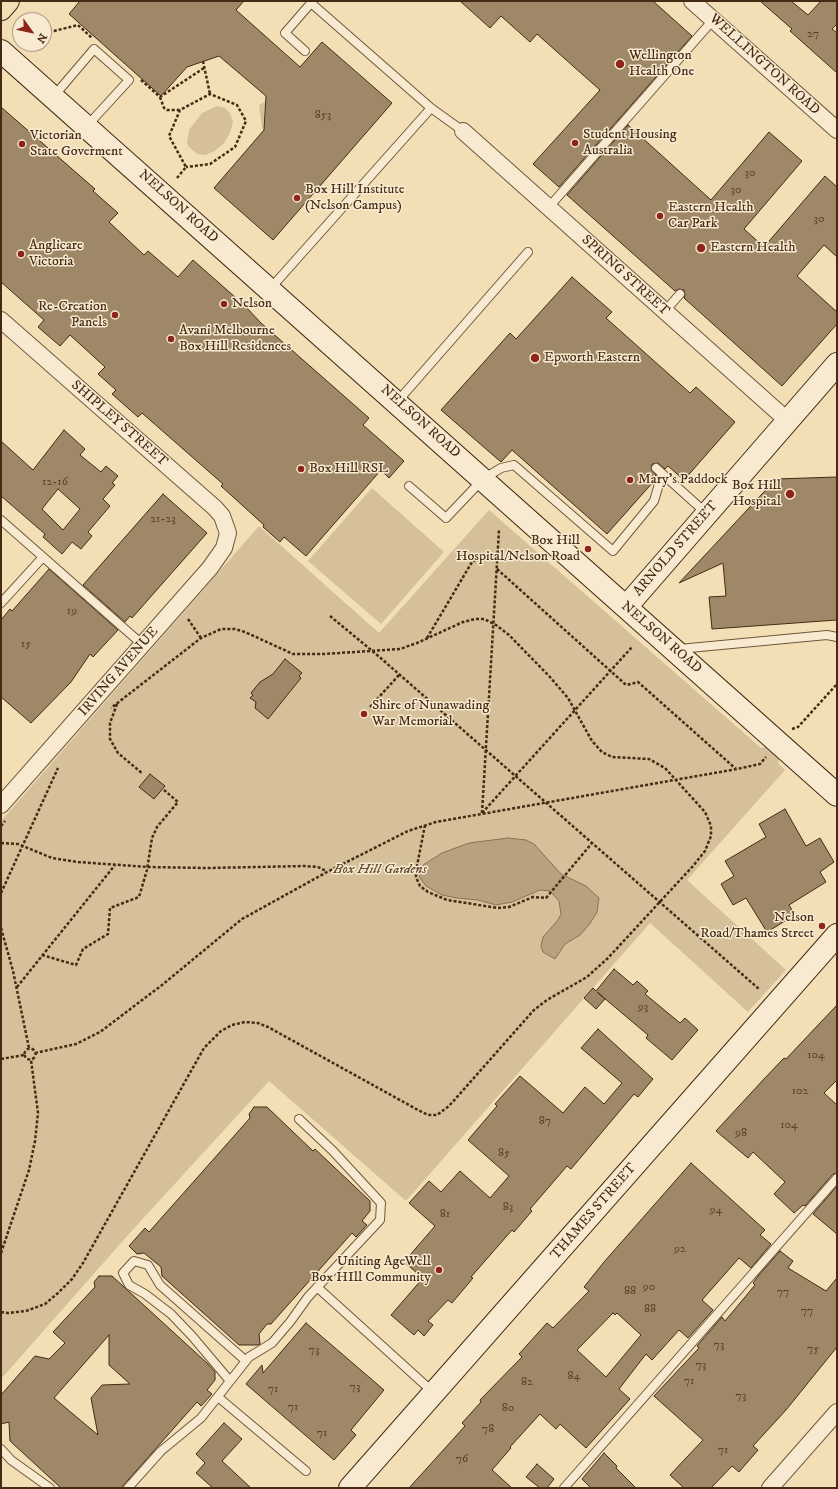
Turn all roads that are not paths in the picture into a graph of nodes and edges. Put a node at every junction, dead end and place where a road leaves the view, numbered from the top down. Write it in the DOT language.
graph roads {
  1 [pos="8,1"];
  2 [pos="692,1"];
  3 [pos="1,9"];
  4 [pos="713,20"];
  5 [pos="1,50"];
  6 [pos="305,51"];
  7 [pos="54,96"];
  8 [pos="431,108"];
  9 [pos="87,126"];
  10 [pos="463,130"];
  11 [pos="837,130"];
  12 [pos="549,207"];
  13 [pos="528,252"];
  14 [pos="270,289"];
  15 [pos="680,294"];
  16 [pos="665,311"];
  17 [pos="1,320"];
  18 [pos="837,364"];
  19 [pos="397,402"];
  20 [pos="788,421"];
  21 [pos="656,468"];
  22 [pos="662,474"];
  23 [pos="483,479"];
  24 [pos="409,486"];
  25 [pos="707,514"];
  26 [pos="1,520"];
  27 [pos="228,534"];
  28 [pos="43,557"];
  29 [pos="1,603"];
  30 [pos="626,607"];
  31 [pos="837,638"];
  32 [pos="143,645"];
  33 [pos="674,650"];
  34 [pos="837,795"];
  35 [pos="1,805"];
  36 [pos="837,935"];
  37 [pos="299,1119"];
  38 [pos="837,1178"];
  39 [pos="317,1287"];
  40 [pos="246,1362"];
  41 [pos="230,1381"];
  42 [pos="434,1393"];
  43 [pos="218,1397"];
  44 [pos="837,1412"];
  45 [pos="1,1449"];
  46 [pos="306,1471"];
  47 [pos="50,1488"];
  48 [pos="128,1488"];
  49 [pos="350,1488"];
  50 [pos="564,1488"];
  51 [pos="770,1488"];
  1 -- 3 [label="main road"];
  2 -- 4 [label="street, WELLINGTON ROAD"];
  4 -- 11 [label="street, WELLINGTON ROAD"];
  4 -- 12 [label="lane"];
  5 -- 7 [label="main road, NELSON ROAD"];
  6 -- 8 [label="lane"];
  7 -- 9 [label="main road, NELSON ROAD"];
  7 -- 9 [label="lane"];
  8 -- 10 [label="lane"];
  8 -- 14 [label="lane"];
  9 -- 14 [label="main road, NELSON ROAD"];
  10 -- 12 [label="street, SPRING STREET"];
  12 -- 16 [label="street, SPRING STREET"];
  13 -- 19 [label="lane"];
  14 -- 19 [label="main road, NELSON ROAD"];
  15 -- 16 [label="lane"];
  16 -- 20 [label="street, SPRING STREET"];
  17 -- 27 [label="street, SHIPLEY STREET"];
  18 -- 20 [label="main road, ARNOLD STREET"];
  19 -- 23 [label="main road, NELSON ROAD"];
  20 -- 25 [label="main road, ARNOLD STREET"];
  21 -- 22 [label="lane"];
  22 -- 23 [label="lane"];
  22 -- 25 [label="lane"];
  23 -- 24 [label="lane"];
  23 -- 30 [label="main road, NELSON ROAD"];
  25 -- 30 [label="main road, ARNOLD STREET"];
  26 -- 28 [label="lane"];
  27 -- 32 [label="street, IRVING AVENUE"];
  28 -- 29 [label="lane"];
  28 -- 32 [label="lane"];
  30 -- 33 [label="main road, NELSON ROAD"];
  31 -- 33 [label="lane"];
  32 -- 35 [label="street, IRVING AVENUE"];
  33 -- 34 [label="main road, NELSON ROAD"];
  36 -- 42 [label="main road, THAMES STREET"];
  37 -- 39 [label="lane"];
  38 -- 50 [label="lane"];
  39 -- 40 [label="lane"];
  39 -- 42 [label="lane"];
  40 -- 41 [label="lane"];
  40 -- 41 [label="lane"];
  41 -- 43 [label="lane"];
  42 -- 49 [label="main road, THAMES STREET"];
  43 -- 46 [label="lane"];
  43 -- 48 [label="lane"];
  44 -- 51 [label="street"];
  45 -- 47 [label="lane"];
}
